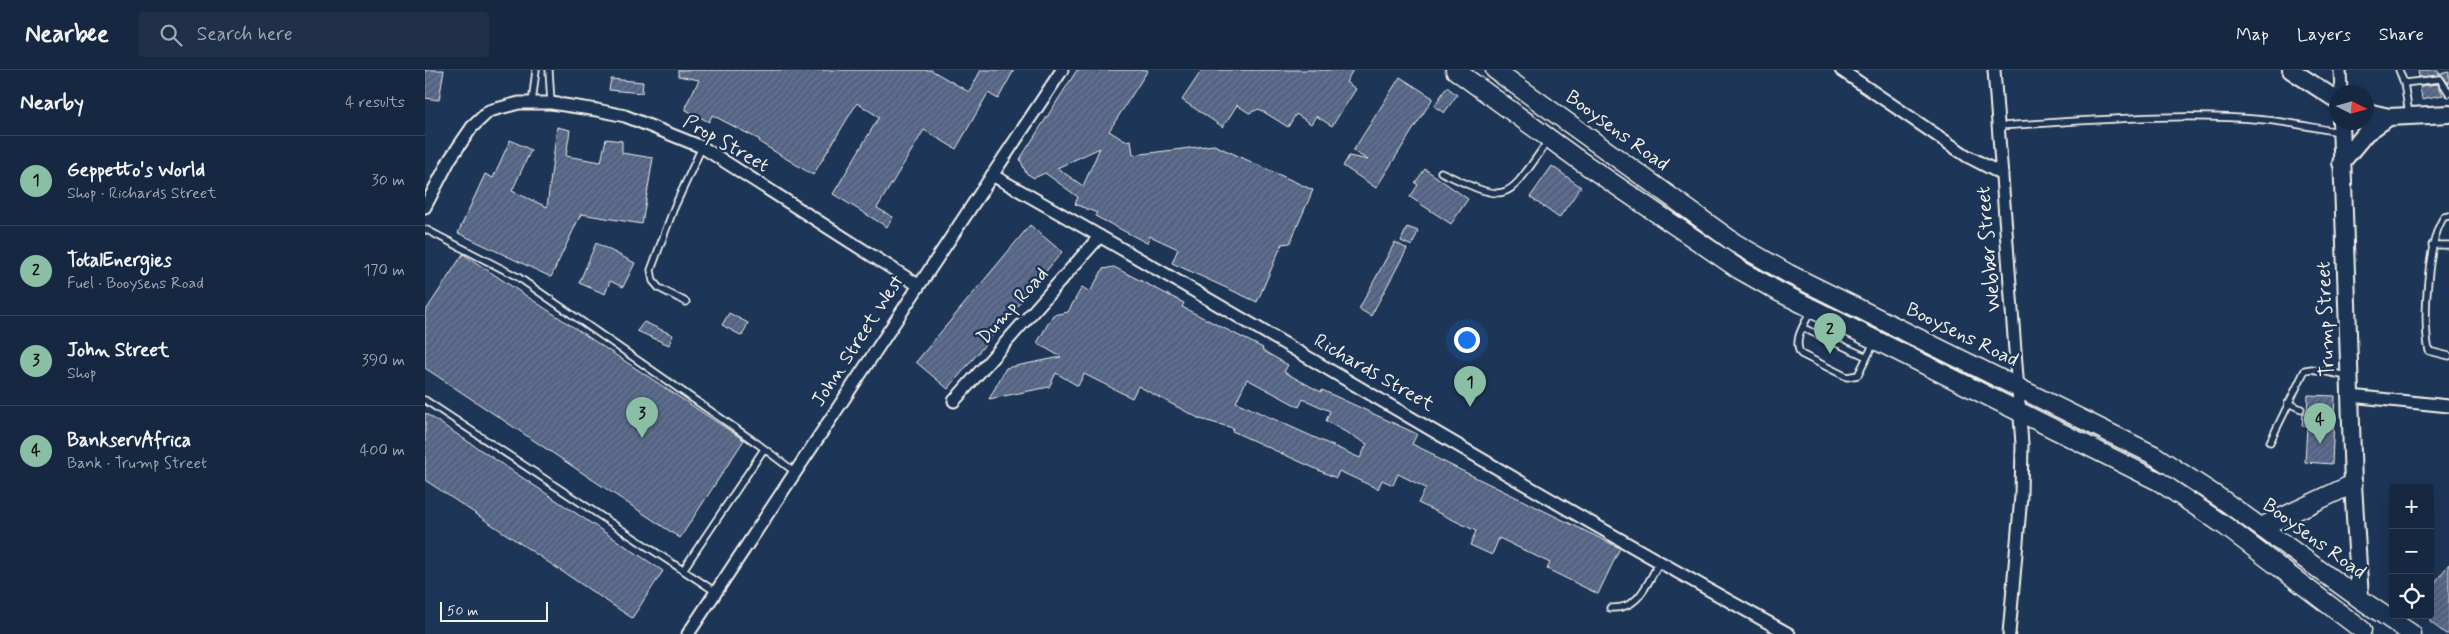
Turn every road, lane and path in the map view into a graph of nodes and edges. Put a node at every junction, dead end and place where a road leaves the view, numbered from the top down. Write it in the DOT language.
graph roads {
  1 [pos="536,70"];
  2 [pos="549,70"];
  3 [pos="1062,70"];
  4 [pos="1455,70"];
  5 [pos="1495,70"];
  6 [pos="1841,70"];
  7 [pos="1994,70"];
  8 [pos="2291,70"];
  9 [pos="2340,70"];
  10 [pos="2399,70"];
  11 [pos="2405,83"];
  12 [pos="2341,85"];
  13 [pos="2449,93"];
  14 [pos="2329,95"];
  15 [pos="532,103"];
  16 [pos="551,103"];
  17 [pos="2374,114"];
  18 [pos="2449,114"];
  19 [pos="2410,116"];
  20 [pos="2389,117"];
  21 [pos="1998,126"];
  22 [pos="2329,126"];
  23 [pos="2341,130"];
  24 [pos="1549,139"];
  25 [pos="702,147"];
  26 [pos="2341,163"];
  27 [pos="1441,172"];
  28 [pos="2002,174"];
  29 [pos="992,176"];
  30 [pos="425,207"];
  31 [pos="2449,216"];
  32 [pos="425,229"];
  33 [pos="1100,236"];
  34 [pos="2433,245"];
  35 [pos="2449,246"];
  36 [pos="918,285"];
  37 [pos="686,302"];
  38 [pos="1812,309"];
  39 [pos="1803,328"];
  40 [pos="1875,340"];
  41 [pos="2449,356"];
  42 [pos="1867,357"];
  43 [pos="2349,376"];
  44 [pos="2019,387"];
  45 [pos="2350,396"];
  46 [pos="425,400"];
  47 [pos="954,400"];
  48 [pos="2288,404"];
  49 [pos="2449,406"];
  50 [pos="2301,409"];
  51 [pos="2021,413"];
  52 [pos="2270,442"];
  53 [pos="764,449"];
  54 [pos="795,472"];
  55 [pos="2353,484"];
  56 [pos="2261,526"];
  57 [pos="1659,563"];
  58 [pos="683,570"];
  59 [pos="716,592"];
  60 [pos="2360,599"];
  61 [pos="1610,608"];
  62 [pos="2363,633"];
  63 [pos="688,634"];
  64 [pos="1789,634"];
  65 [pos="2009,634"];
  66 [pos="2412,634"];
  1 -- 15 [label="lane"];
  2 -- 16 [label="lane"];
  3 -- 29 [label="street, John Street West"];
  4 -- 24 [label="main road, Booysens Road"];
  5 -- 44 [label="main road, Booysens Road"];
  6 -- 28 [label="street"];
  7 -- 21 [label="street, Webber Street"];
  8 -- 14 [label="street"];
  9 -- 12 [label="street"];
  10 -- 11 [label="lane"];
  11 -- 13 [label="lane"];
  11 -- 19 [label="lane"];
  15 -- 16 [label="street, Prop Street"];
  15 -- 30 [label="street, Prop Street"];
  16 -- 25 [label="street, Prop Street"];
  17 -- 20 [label="street"];
  18 -- 19 [label="street"];
  19 -- 20 [label="street"];
  20 -- 26 [label="street"];
  21 -- 22 [label="lane"];
  21 -- 28 [label="street, Webber Street"];
  23 -- 26 [label="street, Trump Street"];
  24 -- 27 [label="lane"];
  24 -- 38 [label="main road, Booysens Road"];
  25 -- 36 [label="street, Prop Street"];
  25 -- 37 [label="lane"];
  26 -- 43 [label="street, Trump Street"];
  28 -- 44 [label="street, Webber Street"];
  29 -- 33 [label="street, Richards Street"];
  29 -- 36 [label="street, John Street West"];
  31 -- 34 [label="lane"];
  32 -- 53 [label="lane"];
  33 -- 47 [label="street, Dump Road"];
  33 -- 57 [label="street, Richards Street"];
  34 -- 35 [label="lane"];
  34 -- 41 [label="lane"];
  36 -- 54 [label="street, John Street West"];
  38 -- 39 [label="lane"];
  38 -- 40 [label="main road, Booysens Road"];
  39 -- 42 [label="lane"];
  39 -- 42 [label="lane"];
  40 -- 42 [label="lane"];
  40 -- 51 [label="main road, Booysens Road"];
  43 -- 45 [label="street, Trump Street"];
  43 -- 48 [label="lane"];
  44 -- 51 [label="street, Webber Street"];
  44 -- 56 [label="main road, Booysens Road"];
  45 -- 49 [label="street"];
  45 -- 55 [label="street, Trump Street"];
  46 -- 58 [label="lane"];
  48 -- 50 [label="lane"];
  48 -- 52 [label="lane"];
  51 -- 62 [label="main road, Booysens Road"];
  51 -- 65 [label="street, Webber Street"];
  53 -- 54 [label="lane"];
  53 -- 58 [label="lane"];
  54 -- 59 [label="street, John Street West"];
  55 -- 56 [label="main road"];
  55 -- 60 [label="street, Trump Street"];
  56 -- 60 [label="main road, Booysens Road"];
  57 -- 61 [label="lane"];
  57 -- 64 [label="street, Richards Street"];
  58 -- 59 [label="lane"];
  59 -- 63 [label="street, John Street West"];
  60 -- 62 [label="main road, Trump Street"];
  60 -- 66 [label="main road, Booysens Road"];
}
